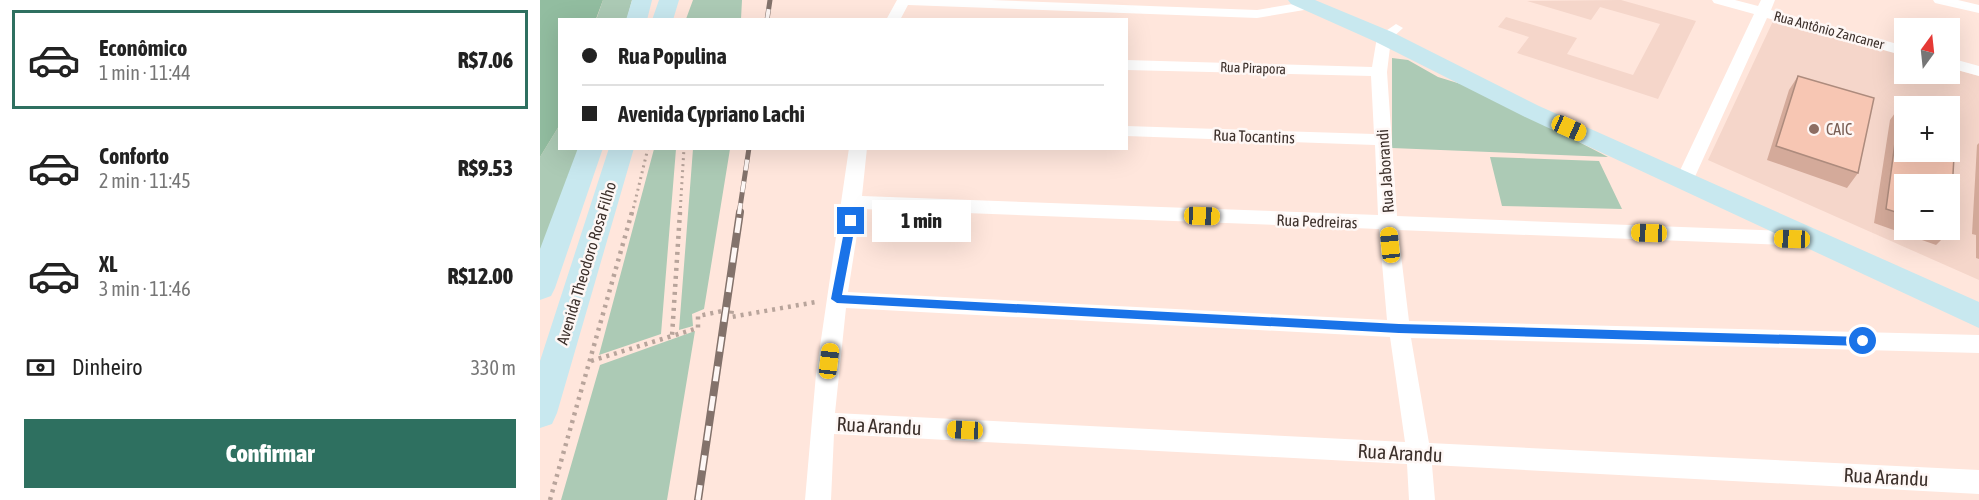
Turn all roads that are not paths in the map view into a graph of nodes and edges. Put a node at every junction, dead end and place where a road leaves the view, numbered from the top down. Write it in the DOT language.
graph roads {
  1 [pos="642,0"];
  2 [pos="669,0"];
  3 [pos="904,0"];
  4 [pos="1719,0"];
  5 [pos="1940,0"];
  6 [pos="1314,2"];
  7 [pos="1765,6"];
  8 [pos="1979,9"];
  9 [pos="637,18"];
  10 [pos="663,18"];
  11 [pos="894,18"];
  12 [pos="1390,32"];
  13 [pos="1894,47"];
  14 [pos="1128,65"];
  15 [pos="1960,66"];
  16 [pos="1979,71"];
  17 [pos="1379,72"];
  18 [pos="1128,131"];
  19 [pos="1382,140"];
  20 [pos="590,150"];
  21 [pos="620,150"];
  22 [pos="858,150"];
  23 [pos="1688,174"];
  24 [pos="854,202"];
  25 [pos="1388,224"];
  26 [pos="1815,239"];
  27 [pos="540,288"];
  28 [pos="1979,295"];
  29 [pos="837,299"];
  30 [pos="1979,316"];
  31 [pos="1399,328"];
  32 [pos="1979,344"];
  33 [pos="540,412"];
  34 [pos="822,423"];
  35 [pos="1419,454"];
  36 [pos="1979,482"];
  37 [pos="818,500"];
  38 [pos="1422,500"];
  1 -- 9 [label="main road"];
  2 -- 10 [label="main road"];
  3 -- 6 [label="street"];
  3 -- 11 [label="street"];
  4 -- 7 [label="street, Rua Antônio Zancaner"];
  5 -- 8 [label="street"];
  6 -- 12 [label="main road"];
  7 -- 13 [label="street, Rua Antônio Zancaner"];
  7 -- 23 [label="street"];
  12 -- 17 [label="street, Rua Jaborandi"];
  12 -- 23 [label="main road"];
  14 -- 17 [label="street, Rua Pirapora"];
  15 -- 16 [label="street"];
  17 -- 19 [label="street, Rua Jaborandi"];
  18 -- 19 [label="street, Rua Tocantins"];
  19 -- 25 [label="street, Rua Jaborandi"];
  20 -- 27 [label="main road, Avenida Theodoro Rosa Filho"];
  21 -- 33 [label="main road, Avenida Theodoro Rosa Filho"];
  22 -- 24 [label="street"];
  23 -- 26 [label="main road"];
  23 -- 28 [label="main road"];
  24 -- 25 [label="street, Rua Pedreiras"];
  24 -- 29 [label="street"];
  25 -- 26 [label="street, Rua Pedreiras"];
  25 -- 31 [label="street, Rua Jaborandi"];
  26 -- 30 [label="main road"];
  29 -- 31 [label="street"];
  29 -- 34 [label="street"];
  31 -- 32 [label="street"];
  31 -- 35 [label="street, Rua Jaborandi"];
  34 -- 35 [label="street, Rua Arandu"];
  34 -- 37 [label="street"];
  35 -- 36 [label="street, Rua Arandu"];
  35 -- 38 [label="street, Rua Jaborandi"];
}
